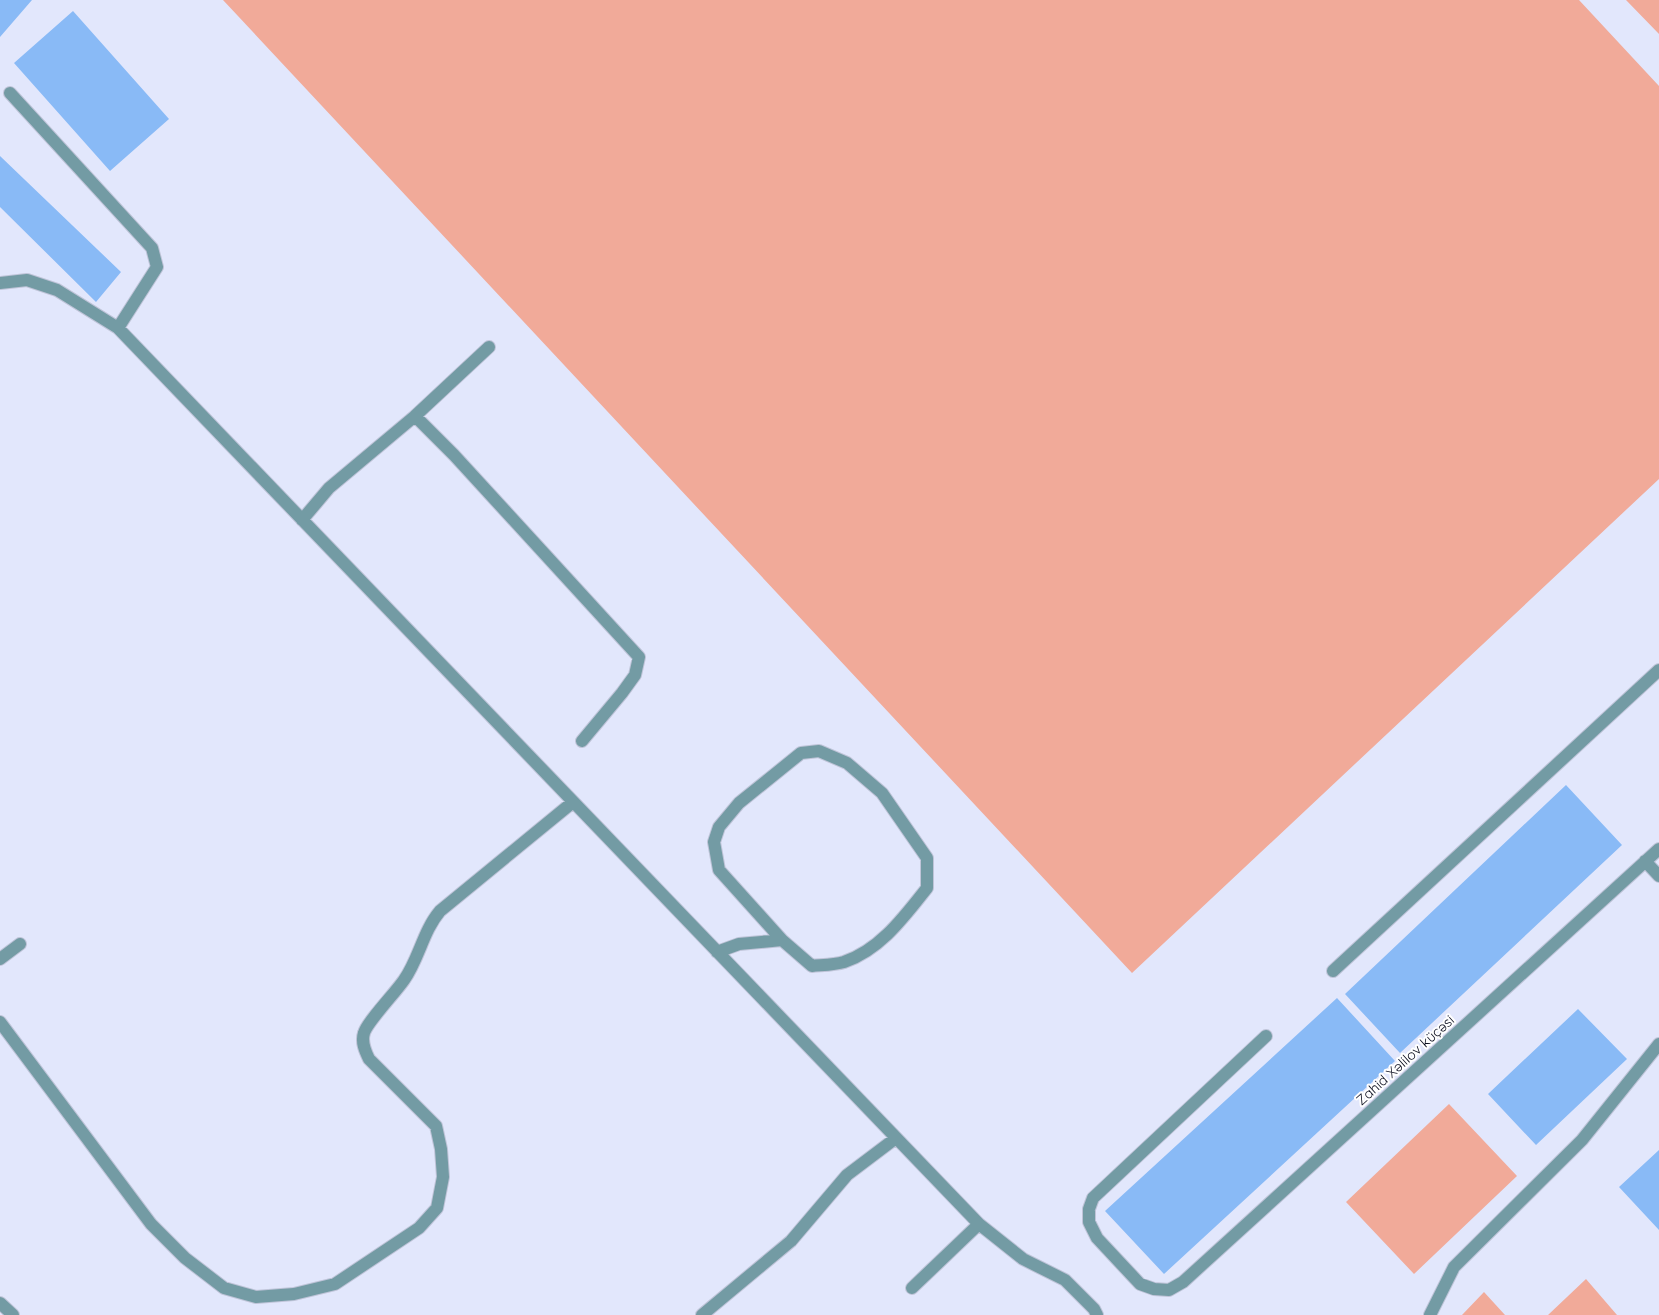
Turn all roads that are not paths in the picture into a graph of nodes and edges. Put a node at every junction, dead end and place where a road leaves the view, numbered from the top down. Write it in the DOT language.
graph roads {
  1 [pos="10,93"];
  2 [pos="0,283"];
  3 [pos="118,328"];
  4 [pos="489,347"];
  5 [pos="415,416"];
  6 [pos="302,520"];
  7 [pos="1659,670"];
  8 [pos="582,741"];
  9 [pos="574,802"];
  10 [pos="1659,849"];
  11 [pos="1645,861"];
  12 [pos="1659,876"];
  13 [pos="782,940"];
  14 [pos="20,944"];
  15 [pos="718,952"];
  16 [pos="0,959"];
  17 [pos="1333,971"];
  18 [pos="0,1022"];
  19 [pos="1266,1036"];
  20 [pos="1659,1044"];
  21 [pos="896,1138"];
  22 [pos="978,1224"];
  23 [pos="912,1288"];
  24 [pos="0,1303"];
  25 [pos="13,1315"];
  26 [pos="702,1315"];
  27 [pos="1097,1315"];
  28 [pos="1430,1315"];
  1 -- 3 [label="street"];
  2 -- 3 [label="street"];
  3 -- 6 [label="street"];
  4 -- 5 [label="street"];
  5 -- 6 [label="street"];
  5 -- 8 [label="street"];
  6 -- 9 [label="street"];
  7 -- 17 [label="street"];
  9 -- 15 [label="street"];
  9 -- 18 [label="street"];
  10 -- 11 [label="street, Zahid Xəlilov küçəsi"];
  11 -- 12 [label="street"];
  11 -- 19 [label="street, Zahid Xəlilov küçəsi"];
  13 -- 13 [label="street"];
  13 -- 15 [label="street"];
  14 -- 16 [label="street"];
  15 -- 21 [label="street"];
  20 -- 28 [label="street"];
  21 -- 22 [label="street"];
  21 -- 26 [label="street"];
  22 -- 23 [label="street"];
  22 -- 27 [label="street"];
  24 -- 25 [label="street"];
}
